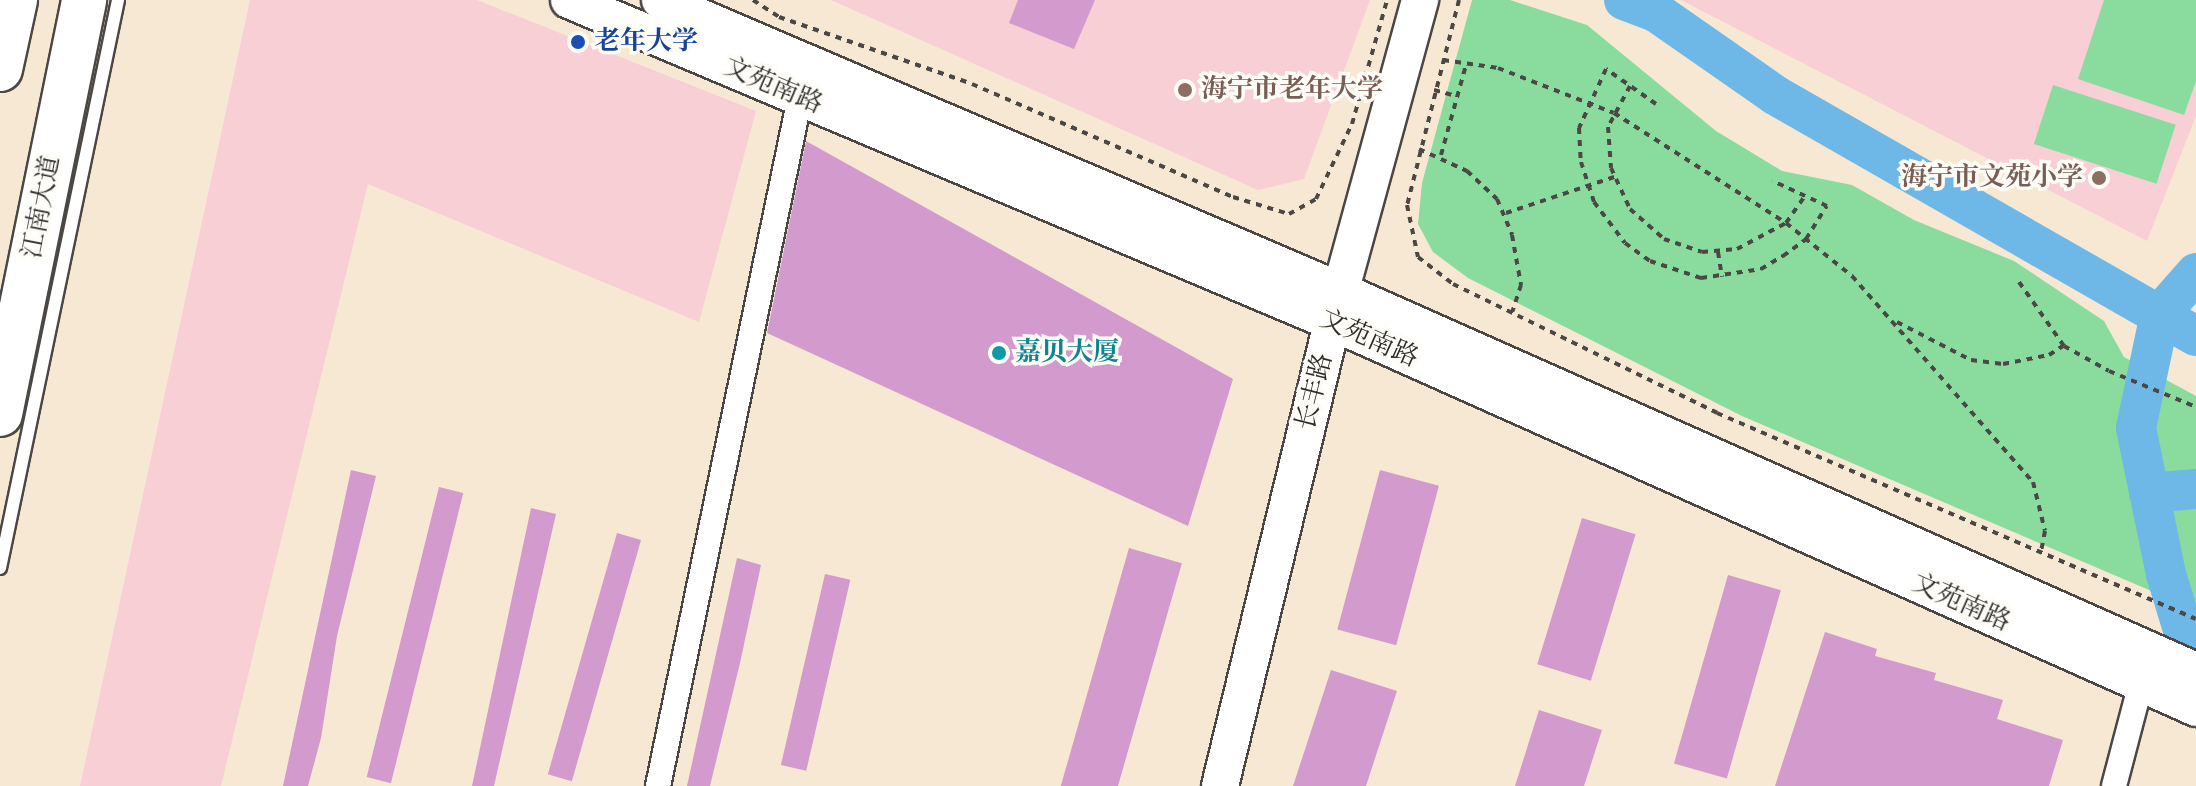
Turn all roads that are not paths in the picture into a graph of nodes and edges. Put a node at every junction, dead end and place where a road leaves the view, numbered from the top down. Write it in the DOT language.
graph roads {
  1 [pos="15,0"];
  2 [pos="84,0"];
  3 [pos="118,0"];
  4 [pos="569,0"];
  5 [pos="660,0"];
  6 [pos="1408,5"];
  7 [pos="807,62"];
  8 [pos="0,69"];
  9 [pos="800,98"];
  10 [pos="1338,307"];
  11 [pos="0,414"];
  12 [pos="0,568"];
  13 [pos="2196,671"];
  14 [pos="2151,676"];
  15 [pos="2196,708"];
  16 [pos="658,786"];
  17 [pos="1220,786"];
  18 [pos="2114,786"];
  1 -- 8 [label="highway"];
  2 -- 11 [label="highway, 江南大道"];
  3 -- 12 [label="lane"];
  4 -- 9 [label="main road, 文苑南路"];
  5 -- 7 [label="main road, 文苑南路"];
  6 -- 10 [label="main road, 长丰路"];
  7 -- 9 [label="street"];
  7 -- 10 [label="main road, 文苑南路"];
  9 -- 10 [label="main road, 文苑南路"];
  9 -- 16 [label="street"];
  10 -- 14 [label="main road, 文苑南路"];
  10 -- 17 [label="main road, 长丰路"];
  13 -- 14 [label="main road"];
  14 -- 15 [label="main road"];
  14 -- 18 [label="street"];
}
